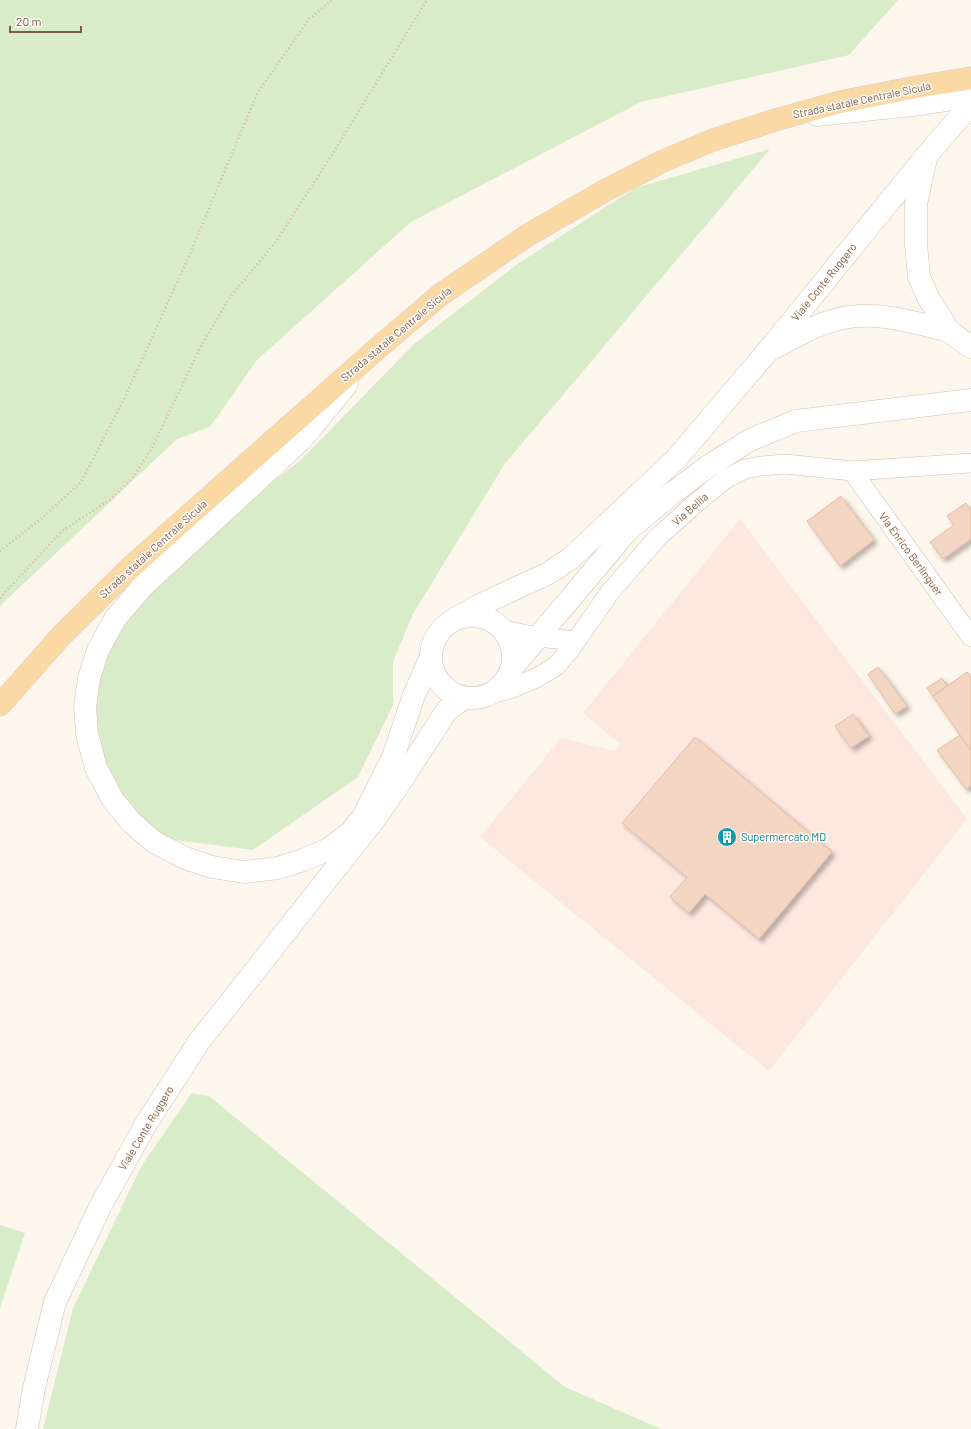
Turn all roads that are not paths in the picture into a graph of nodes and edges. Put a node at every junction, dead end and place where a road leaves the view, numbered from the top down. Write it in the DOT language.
graph roads {
  1 [pos="971,78"];
  2 [pos="971,96"];
  3 [pos="971,104"];
  4 [pos="774,120"];
  5 [pos="927,155"];
  6 [pos="949,331"];
  7 [pos="971,347"];
  8 [pos="767,352"];
  9 [pos="371,354"];
  10 [pos="971,400"];
  11 [pos="676,458"];
  12 [pos="971,463"];
  13 [pos="852,471"];
  14 [pos="627,531"];
  15 [pos="453,620"];
  16 [pos="503,630"];
  17 [pos="538,637"];
  18 [pos="971,637"];
  19 [pos="576,641"];
  20 [pos="430,658"];
  21 [pos="512,668"];
  22 [pos="491,694"];
  23 [pos="464,698"];
  24 [pos="0,705"];
  25 [pos="364,816"];
  26 [pos="338,864"];
  27 [pos="27,1429"];
  1 -- 4 [label="main road, Strada statale Centrale Sicula"];
  2 -- 4 [label="main road"];
  3 -- 5 [label="main road, Viale Conte Ruggero"];
  4 -- 9 [label="main road, Strada statale Centrale Sicula"];
  5 -- 6 [label="main road"];
  5 -- 8 [label="main road, Viale Conte Ruggero"];
  6 -- 7 [label="main road"];
  6 -- 8 [label="main road"];
  8 -- 11 [label="main road, Viale Conte Ruggero"];
  9 -- 24 [label="main road, Strada statale Centrale Sicula"];
  9 -- 25 [label="main road"];
  10 -- 14 [label="main road"];
  11 -- 14 [label="main road"];
  11 -- 15 [label="main road"];
  12 -- 13 [label="street, Via Bellia"];
  13 -- 18 [label="street, Via Enrico Berlinguer"];
  13 -- 19 [label="street, Via Bellia"];
  14 -- 17 [label="main road"];
  15 -- 16 [label="main road"];
  15 -- 20 [label="main road"];
  16 -- 17 [label="street"];
  16 -- 21 [label="main road"];
  17 -- 19 [label="street"];
  17 -- 21 [label="main road"];
  19 -- 22 [label="street, Via Bellia"];
  20 -- 23 [label="main road"];
  20 -- 25 [label="main road"];
  21 -- 22 [label="main road"];
  22 -- 23 [label="main road"];
  23 -- 26 [label="main road"];
  25 -- 26 [label="main road"];
  26 -- 27 [label="main road, Viale Conte Ruggero"];
}
